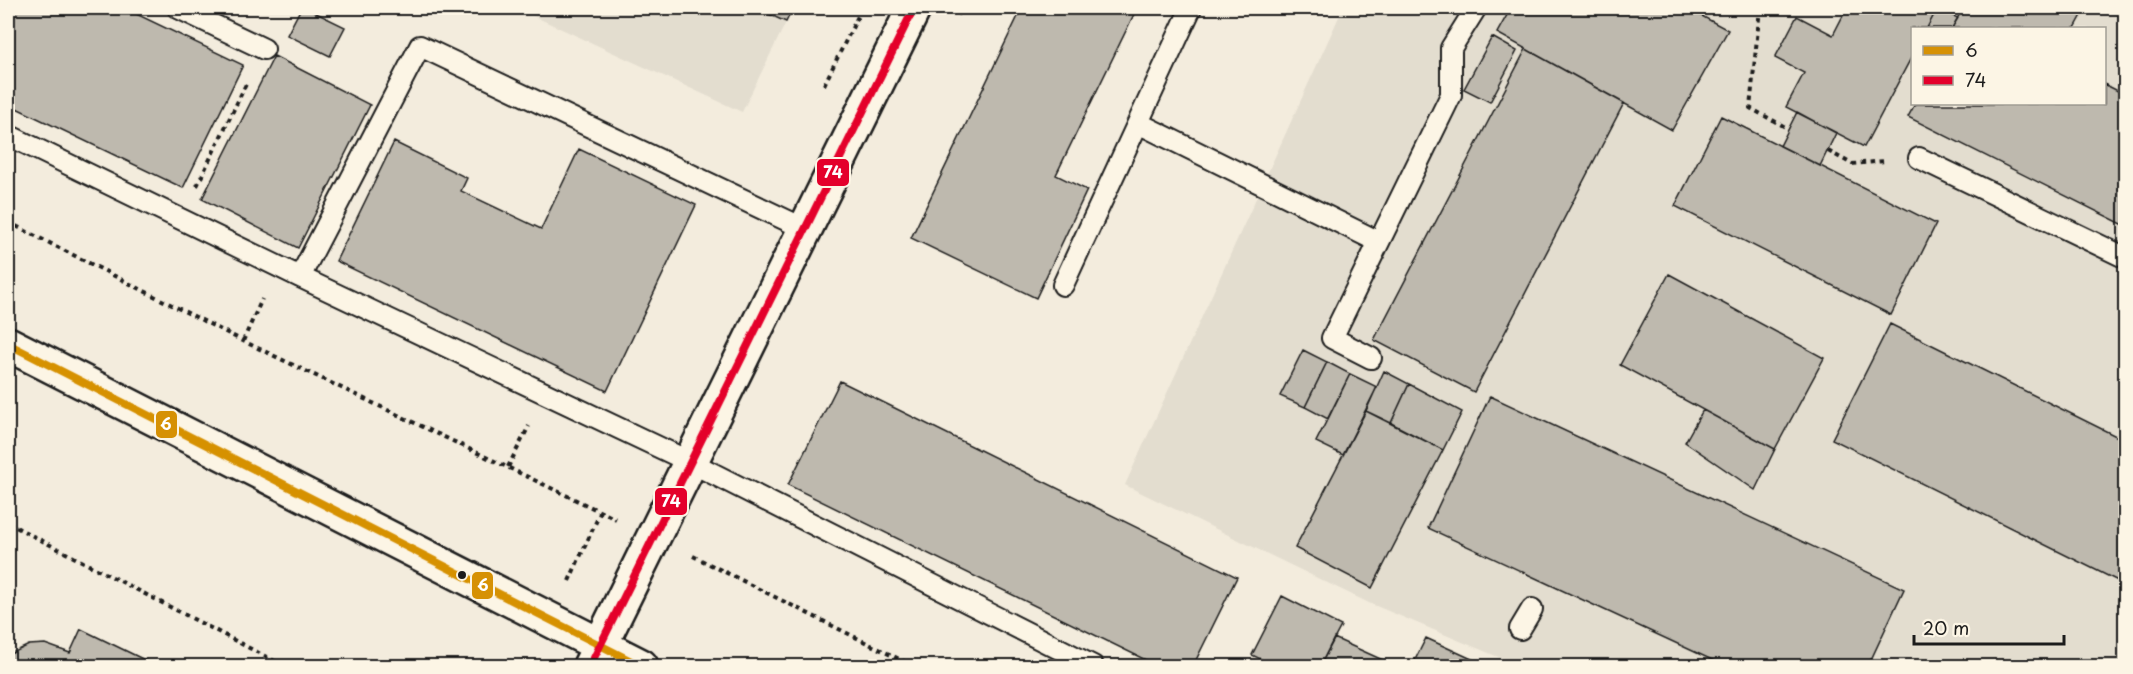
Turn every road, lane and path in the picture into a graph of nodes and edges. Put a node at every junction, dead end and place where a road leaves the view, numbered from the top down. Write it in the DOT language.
graph roads {
  1 [pos="178,8"];
  2 [pos="914,8"];
  3 [pos="1191,8"];
  4 [pos="1476,8"];
  5 [pos="1760,8"];
  6 [pos="264,49"];
  7 [pos="1138,123"];
  8 [pos="1789,129"];
  9 [pos="8,135"];
  10 [pos="1828,151"];
  11 [pos="1919,158"];
  12 [pos="180,219"];
  13 [pos="8,222"];
  14 [pos="805,229"];
  15 [pos="1379,242"];
  16 [pos="2126,258"];
  17 [pos="276,265"];
  18 [pos="300,277"];
  19 [pos="1063,285"];
  20 [pos="243,341"];
  21 [pos="8,344"];
  22 [pos="1371,358"];
  23 [pos="545,393"];
  24 [pos="690,462"];
  25 [pos="508,466"];
  26 [pos="601,511"];
  27 [pos="8,523"];
  28 [pos="655,537"];
  29 [pos="1532,609"];
  30 [pos="1520,629"];
  31 [pos="595,656"];
  32 [pos="284,666"];
  33 [pos="641,666"];
  34 [pos="913,666"];
  35 [pos="1094,666"];
  1 -- 6 [label="lane"];
  2 -- 14 [label="street"];
  3 -- 7 [label="lane"];
  4 -- 15 [label="lane"];
  5 -- 8 [label="path"];
  6 -- 12 [label="path"];
  7 -- 15 [label="lane"];
  7 -- 19 [label="lane"];
  9 -- 12 [label="lane"];
  10 -- 11 [label="path"];
  11 -- 16 [label="lane"];
  12 -- 17 [label="lane"];
  13 -- 20 [label="path"];
  14 -- 18 [label="lane"];
  14 -- 24 [label="street"];
  15 -- 22 [label="lane"];
  17 -- 18 [label="lane"];
  17 -- 20 [label="path"];
  18 -- 23 [label="lane"];
  20 -- 25 [label="path"];
  21 -- 31 [label="street"];
  23 -- 24 [label="lane"];
  23 -- 25 [label="path"];
  24 -- 28 [label="street"];
  24 -- 35 [label="lane"];
  25 -- 26 [label="path"];
  27 -- 32 [label="path"];
  28 -- 31 [label="street"];
  28 -- 34 [label="path"];
  29 -- 30 [label="lane"];
  31 -- 33 [label="street"];
}
